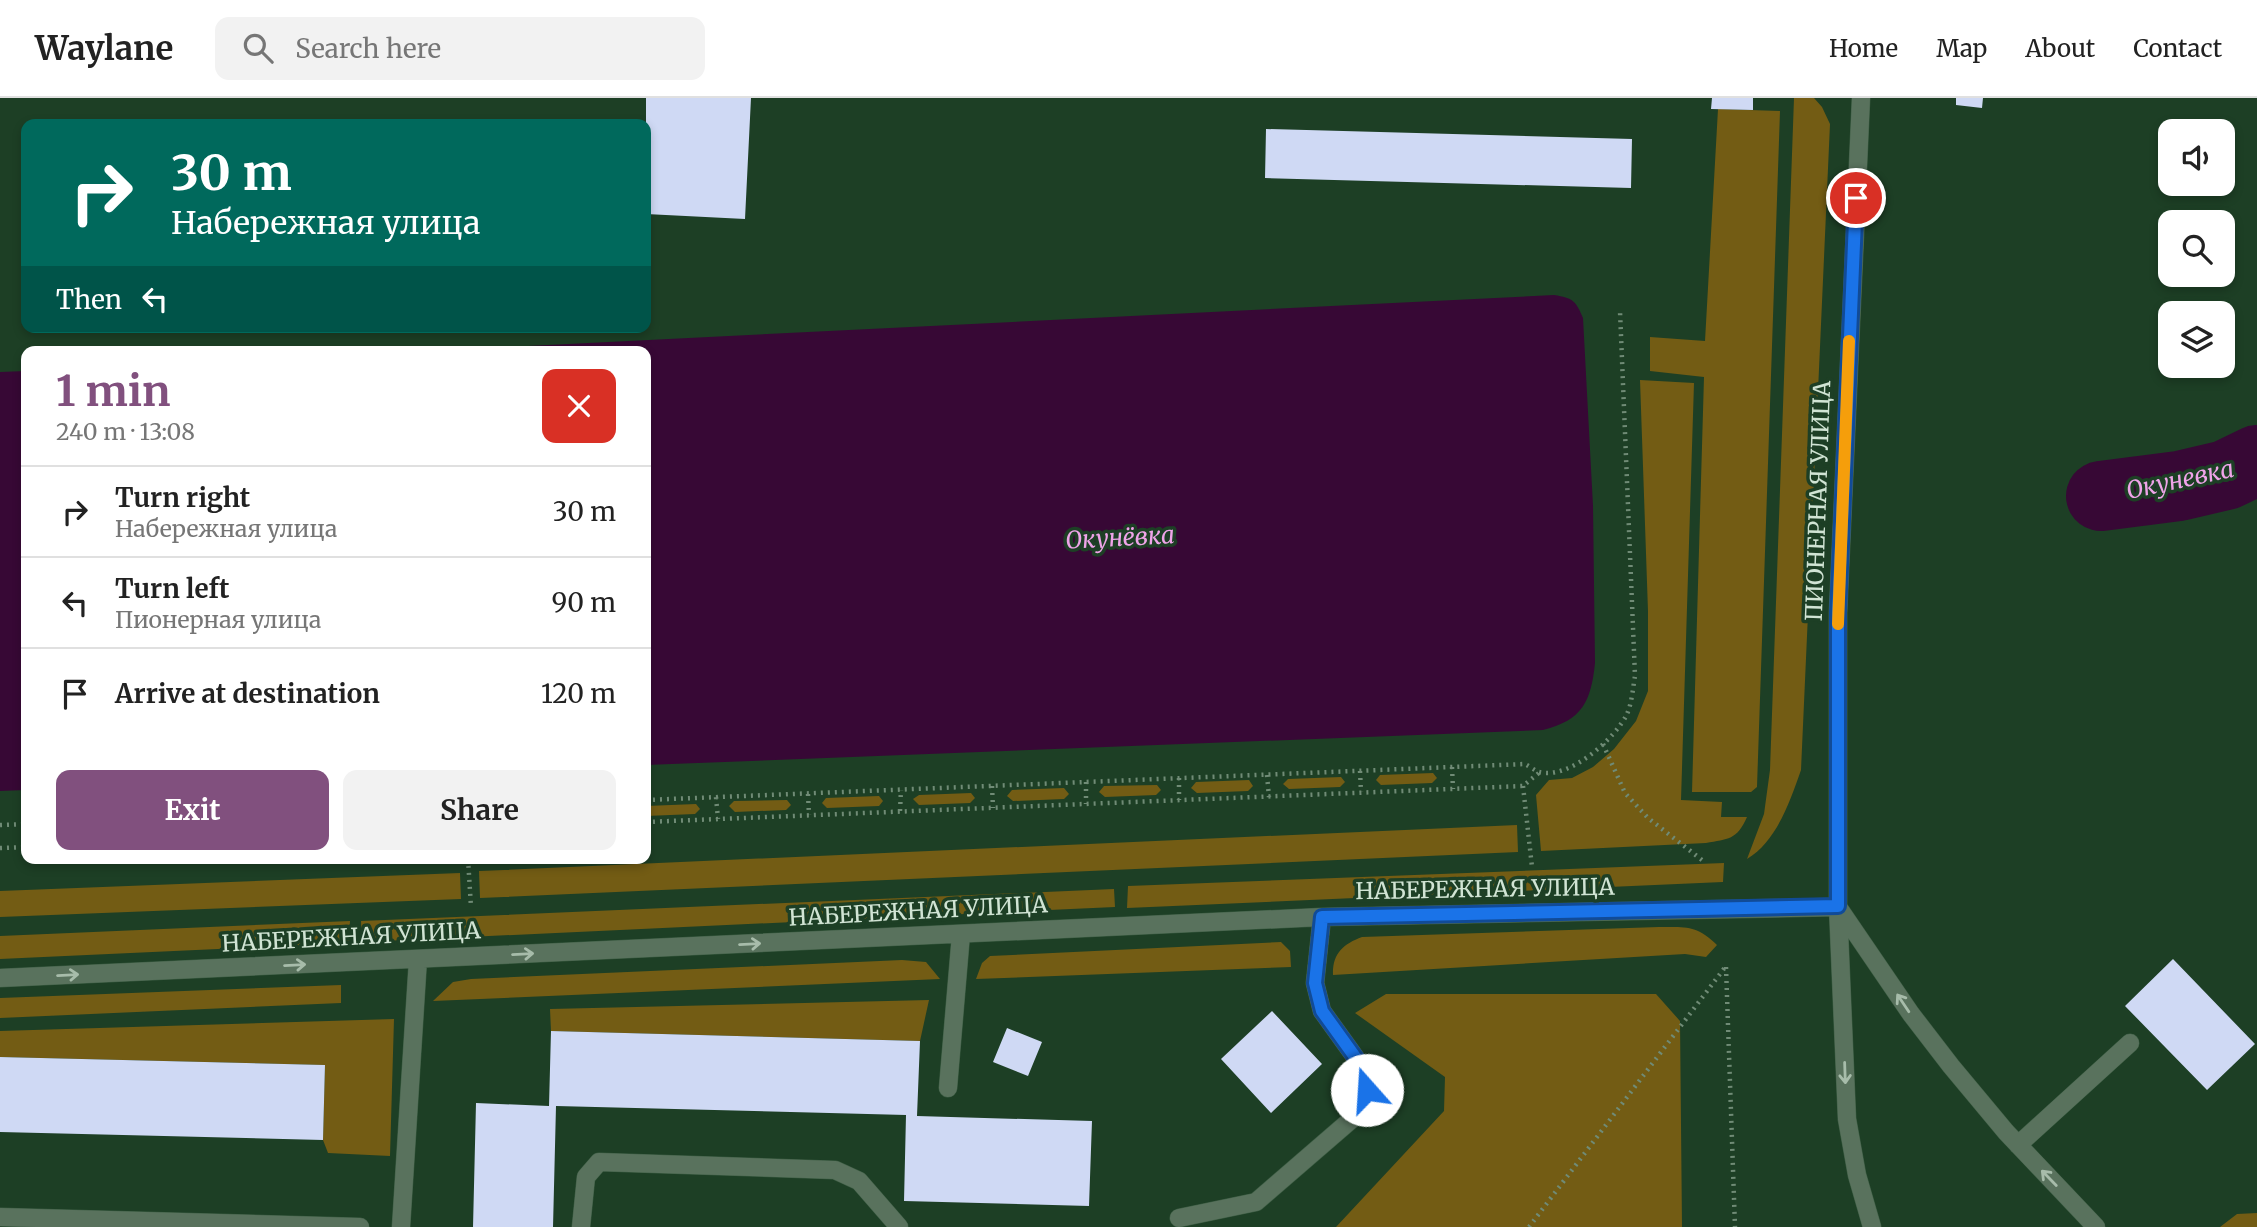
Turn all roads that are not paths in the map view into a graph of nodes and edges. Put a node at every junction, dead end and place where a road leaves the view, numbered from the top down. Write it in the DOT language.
graph roads {
  1 [pos="1861,98"];
  2 [pos="1838,906"];
  3 [pos="1322,917"];
  4 [pos="961,934"];
  5 [pos="418,959"];
  6 [pos="0,978"];
  7 [pos="2130,1043"];
  8 [pos="948,1088"];
  9 [pos="2018,1145"];
  10 [pos="0,1217"];
  11 [pos="1179,1218"];
  12 [pos="165,1224"];
  13 [pos="360,1227"];
  14 [pos="401,1227"];
  15 [pos="581,1227"];
  16 [pos="898,1227"];
  17 [pos="1872,1227"];
  18 [pos="2096,1227"];
  1 -- 2 [label="street, ПИОНЕРНАЯ УЛИЦА"];
  2 -- 3 [label="street, НАБЕРЕЖНАЯ УЛИЦА"];
  9 -- 2 [label="street, one-way"];
  2 -- 17 [label="street, ПИОНЕРНАЯ УЛИЦА, one-way"];
  3 -- 4 [label="street, НАБЕРЕЖНАЯ УЛИЦА"];
  3 -- 11 [label="street"];
  5 -- 4 [label="street, НАБЕРЕЖНАЯ УЛИЦА, one-way"];
  4 -- 8 [label="street"];
  6 -- 5 [label="street, НАБЕРЕЖНАЯ УЛИЦА, one-way"];
  5 -- 14 [label="street"];
  7 -- 9 [label="street"];
  18 -- 9 [label="street, one-way"];
  10 -- 12 [label="street"];
  12 -- 13 [label="street"];
  15 -- 16 [label="street"];
}
